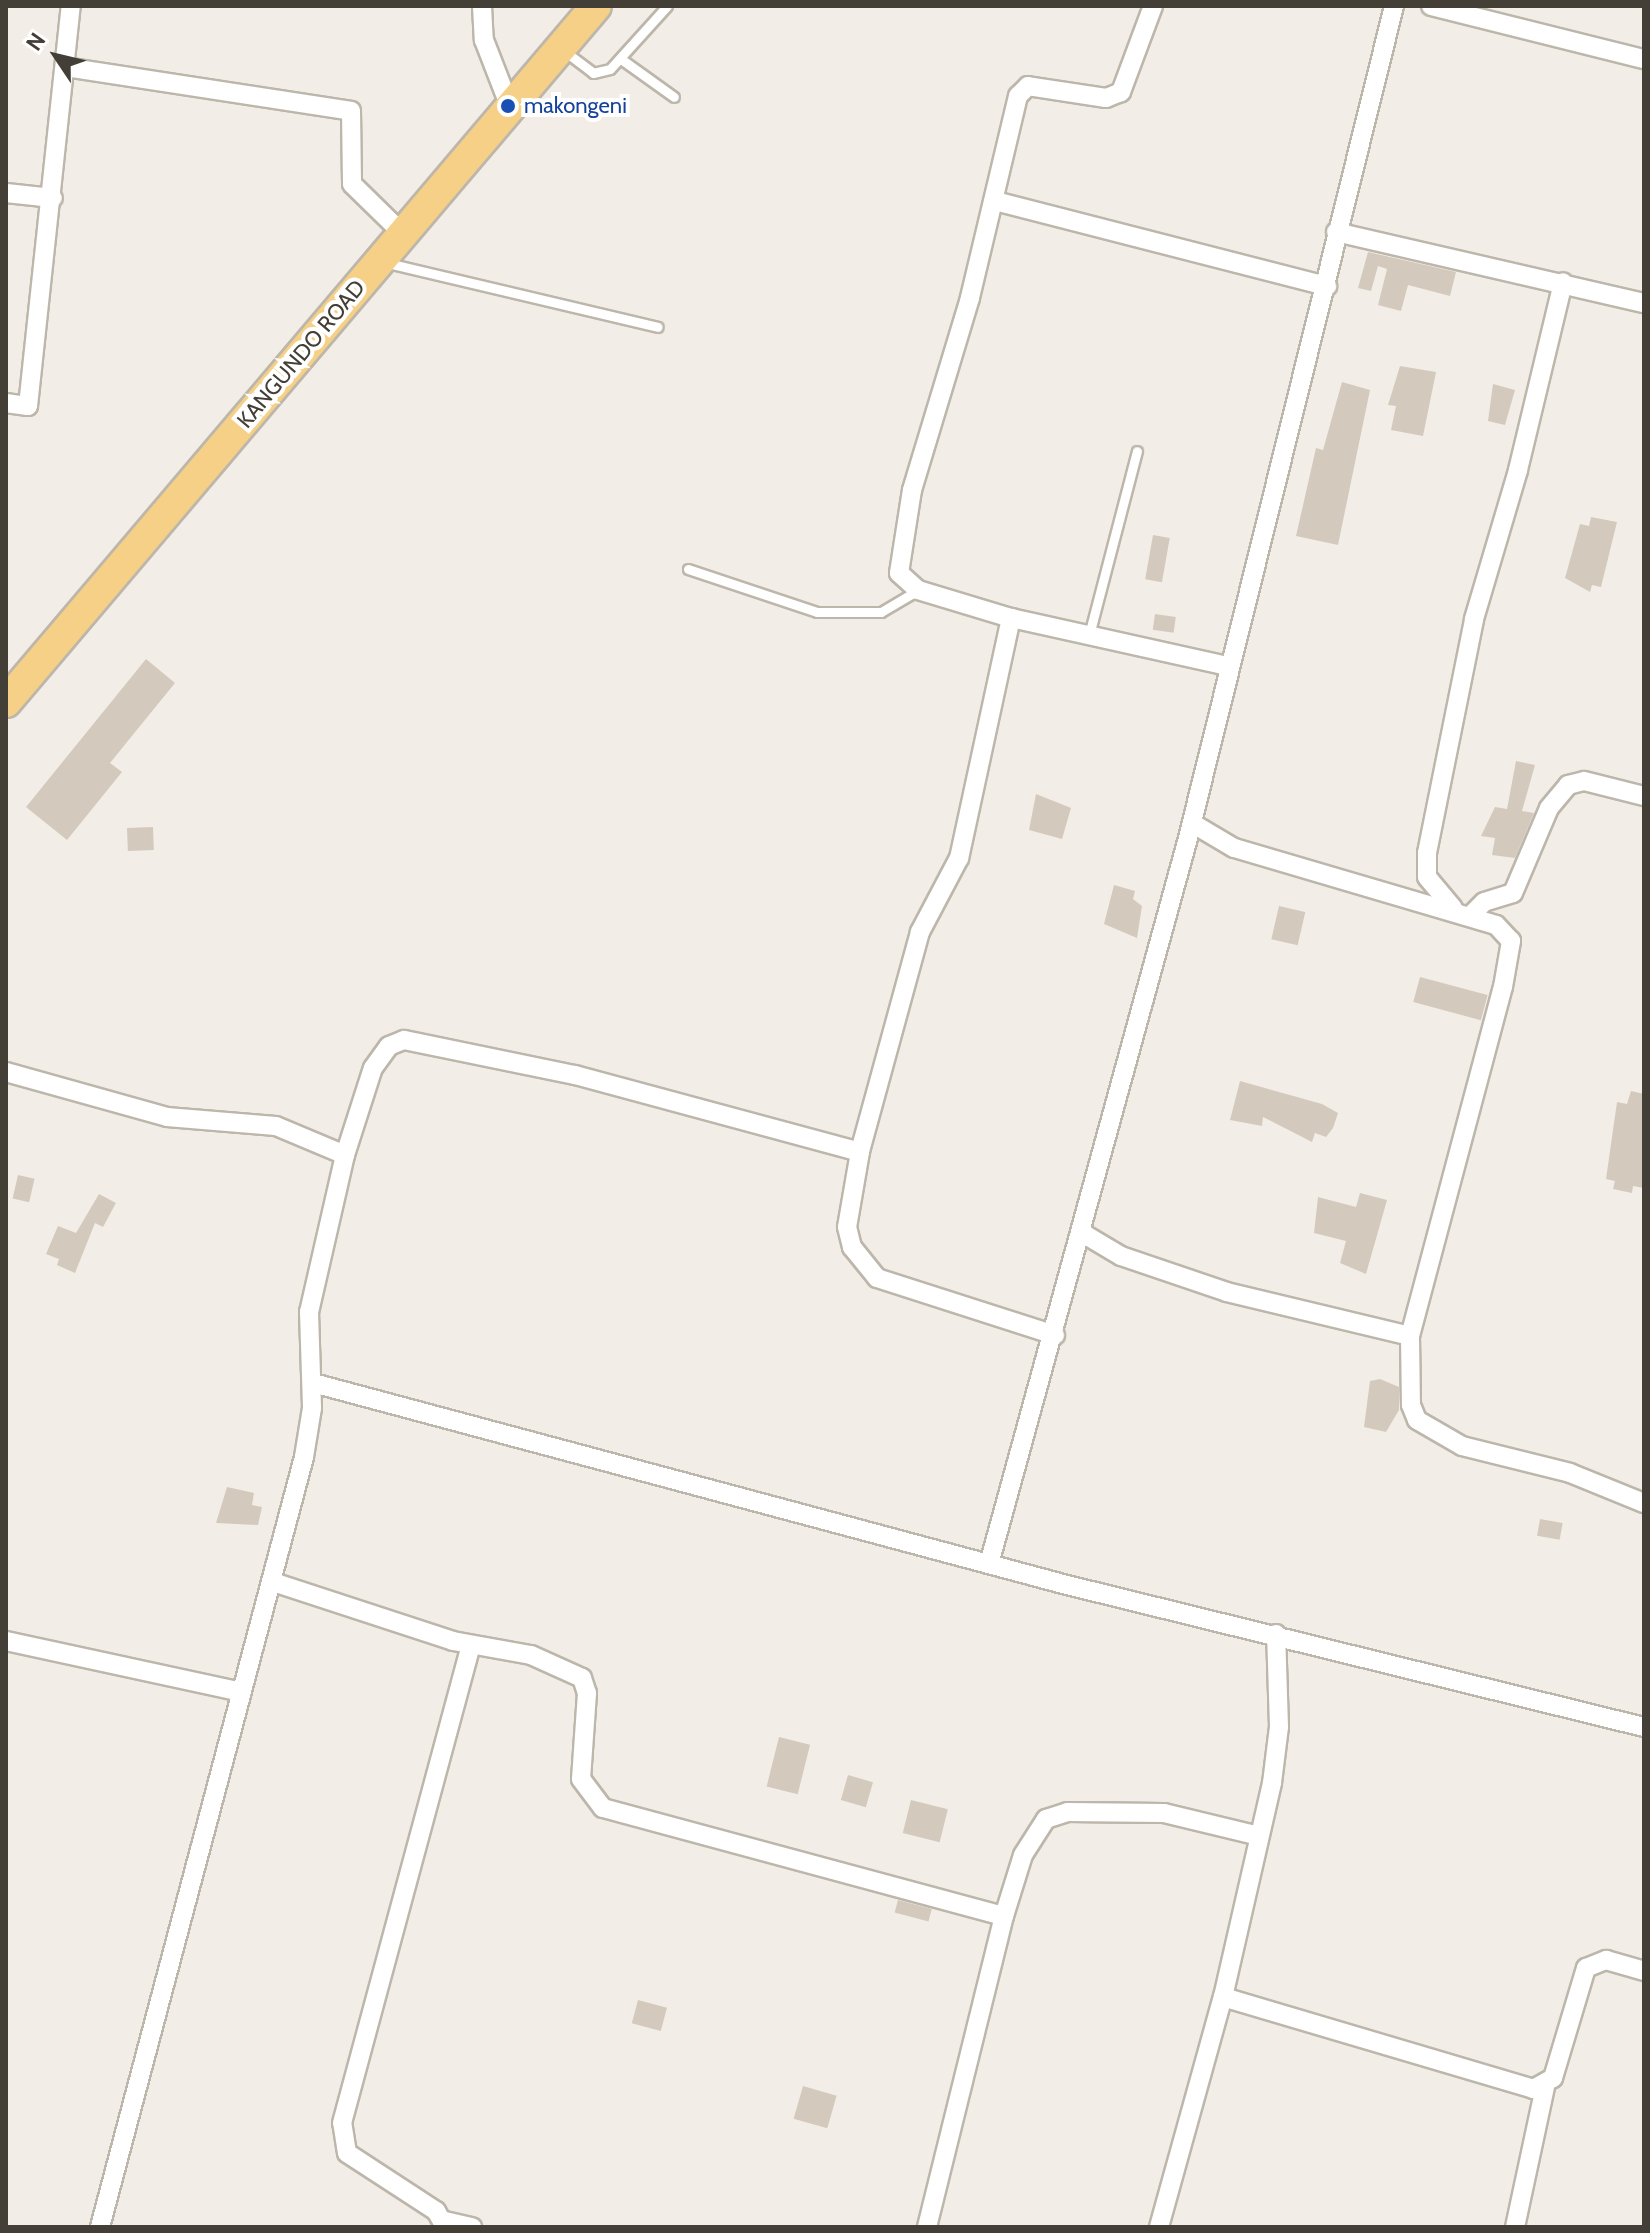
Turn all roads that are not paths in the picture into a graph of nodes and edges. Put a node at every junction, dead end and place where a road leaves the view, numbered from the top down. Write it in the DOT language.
graph roads {
  1 [pos="71,6"];
  2 [pos="482,6"];
  3 [pos="596,6"];
  4 [pos="667,6"];
  5 [pos="1153,6"];
  6 [pos="1394,6"];
  7 [pos="1431,6"];
  8 [pos="560,48"];
  9 [pos="621,59"];
  10 [pos="1644,59"];
  11 [pos="65,67"];
  12 [pos="674,97"];
  13 [pos="510,107"];
  14 [pos="6,193"];
  15 [pos="53,198"];
  16 [pos="995,201"];
  17 [pos="1336,232"];
  18 [pos="403,234"];
  19 [pos="379,261"];
  20 [pos="1563,282"];
  21 [pos="1327,286"];
  22 [pos="1644,303"];
  23 [pos="658,327"];
  24 [pos="6,403"];
  25 [pos="1137,451"];
  26 [pos="688,569"];
  27 [pos="918,590"];
  28 [pos="1011,618"];
  29 [pos="1089,635"];
  30 [pos="1228,666"];
  31 [pos="6,702"];
  32 [pos="1644,796"];
  33 [pos="1192,823"];
  34 [pos="1462,912"];
  35 [pos="6,1072"];
  36 [pos="860,1152"];
  37 [pos="345,1155"];
  38 [pos="1084,1234"];
  39 [pos="1055,1335"];
  40 [pos="1410,1336"];
  41 [pos="313,1383"];
  42 [pos="1644,1503"];
  43 [pos="989,1564"];
  44 [pos="273,1582"];
  45 [pos="1276,1634"];
  46 [pos="6,1641"];
  47 [pos="471,1646"];
  48 [pos="242,1692"];
  49 [pos="1644,1727"];
  50 [pos="1259,1836"];
  51 [pos="1004,1916"];
  52 [pos="1644,1971"];
  53 [pos="1223,1997"];
  54 [pos="1545,2087"];
  55 [pos="445,2224"];
  56 [pos="101,2227"];
  57 [pos="472,2227"];
  58 [pos="927,2227"];
  59 [pos="1159,2227"];
  60 [pos="1515,2227"];
  1 -- 11 [label="street"];
  2 -- 13 [label="street"];
  3 -- 8 [label="highway, KANGUNDO ROAD"];
  4 -- 9 [label="lane"];
  5 -- 16 [label="street"];
  6 -- 17 [label="street"];
  7 -- 10 [label="street"];
  8 -- 9 [label="lane"];
  8 -- 13 [label="highway, KANGUNDO ROAD"];
  9 -- 12 [label="lane"];
  11 -- 15 [label="street"];
  11 -- 18 [label="street"];
  13 -- 18 [label="highway, KANGUNDO ROAD"];
  14 -- 15 [label="street"];
  15 -- 24 [label="street"];
  16 -- 21 [label="street"];
  16 -- 27 [label="street"];
  17 -- 20 [label="street"];
  17 -- 21 [label="street"];
  18 -- 19 [label="highway, KANGUNDO ROAD"];
  19 -- 23 [label="lane"];
  19 -- 31 [label="highway, KANGUNDO ROAD"];
  20 -- 22 [label="street"];
  20 -- 34 [label="street"];
  21 -- 30 [label="street"];
  25 -- 29 [label="lane"];
  26 -- 27 [label="lane"];
  27 -- 28 [label="street"];
  28 -- 29 [label="street"];
  28 -- 36 [label="street"];
  29 -- 30 [label="street"];
  30 -- 33 [label="street"];
  32 -- 34 [label="street"];
  33 -- 34 [label="street"];
  33 -- 38 [label="street"];
  34 -- 40 [label="street"];
  35 -- 37 [label="street"];
  36 -- 37 [label="street"];
  36 -- 39 [label="street"];
  37 -- 41 [label="street"];
  38 -- 39 [label="street"];
  38 -- 40 [label="street"];
  39 -- 43 [label="street"];
  40 -- 42 [label="street"];
  41 -- 43 [label="street"];
  41 -- 44 [label="street"];
  43 -- 45 [label="street"];
  44 -- 47 [label="street"];
  44 -- 48 [label="street"];
  45 -- 49 [label="street"];
  45 -- 50 [label="street"];
  46 -- 48 [label="street"];
  47 -- 51 [label="street"];
  47 -- 55 [label="street"];
  48 -- 56 [label="street"];
  50 -- 51 [label="street"];
  50 -- 53 [label="street"];
  51 -- 58 [label="street"];
  52 -- 54 [label="street"];
  53 -- 54 [label="street"];
  53 -- 59 [label="street"];
  54 -- 60 [label="street"];
  55 -- 57 [label="street"];
}
